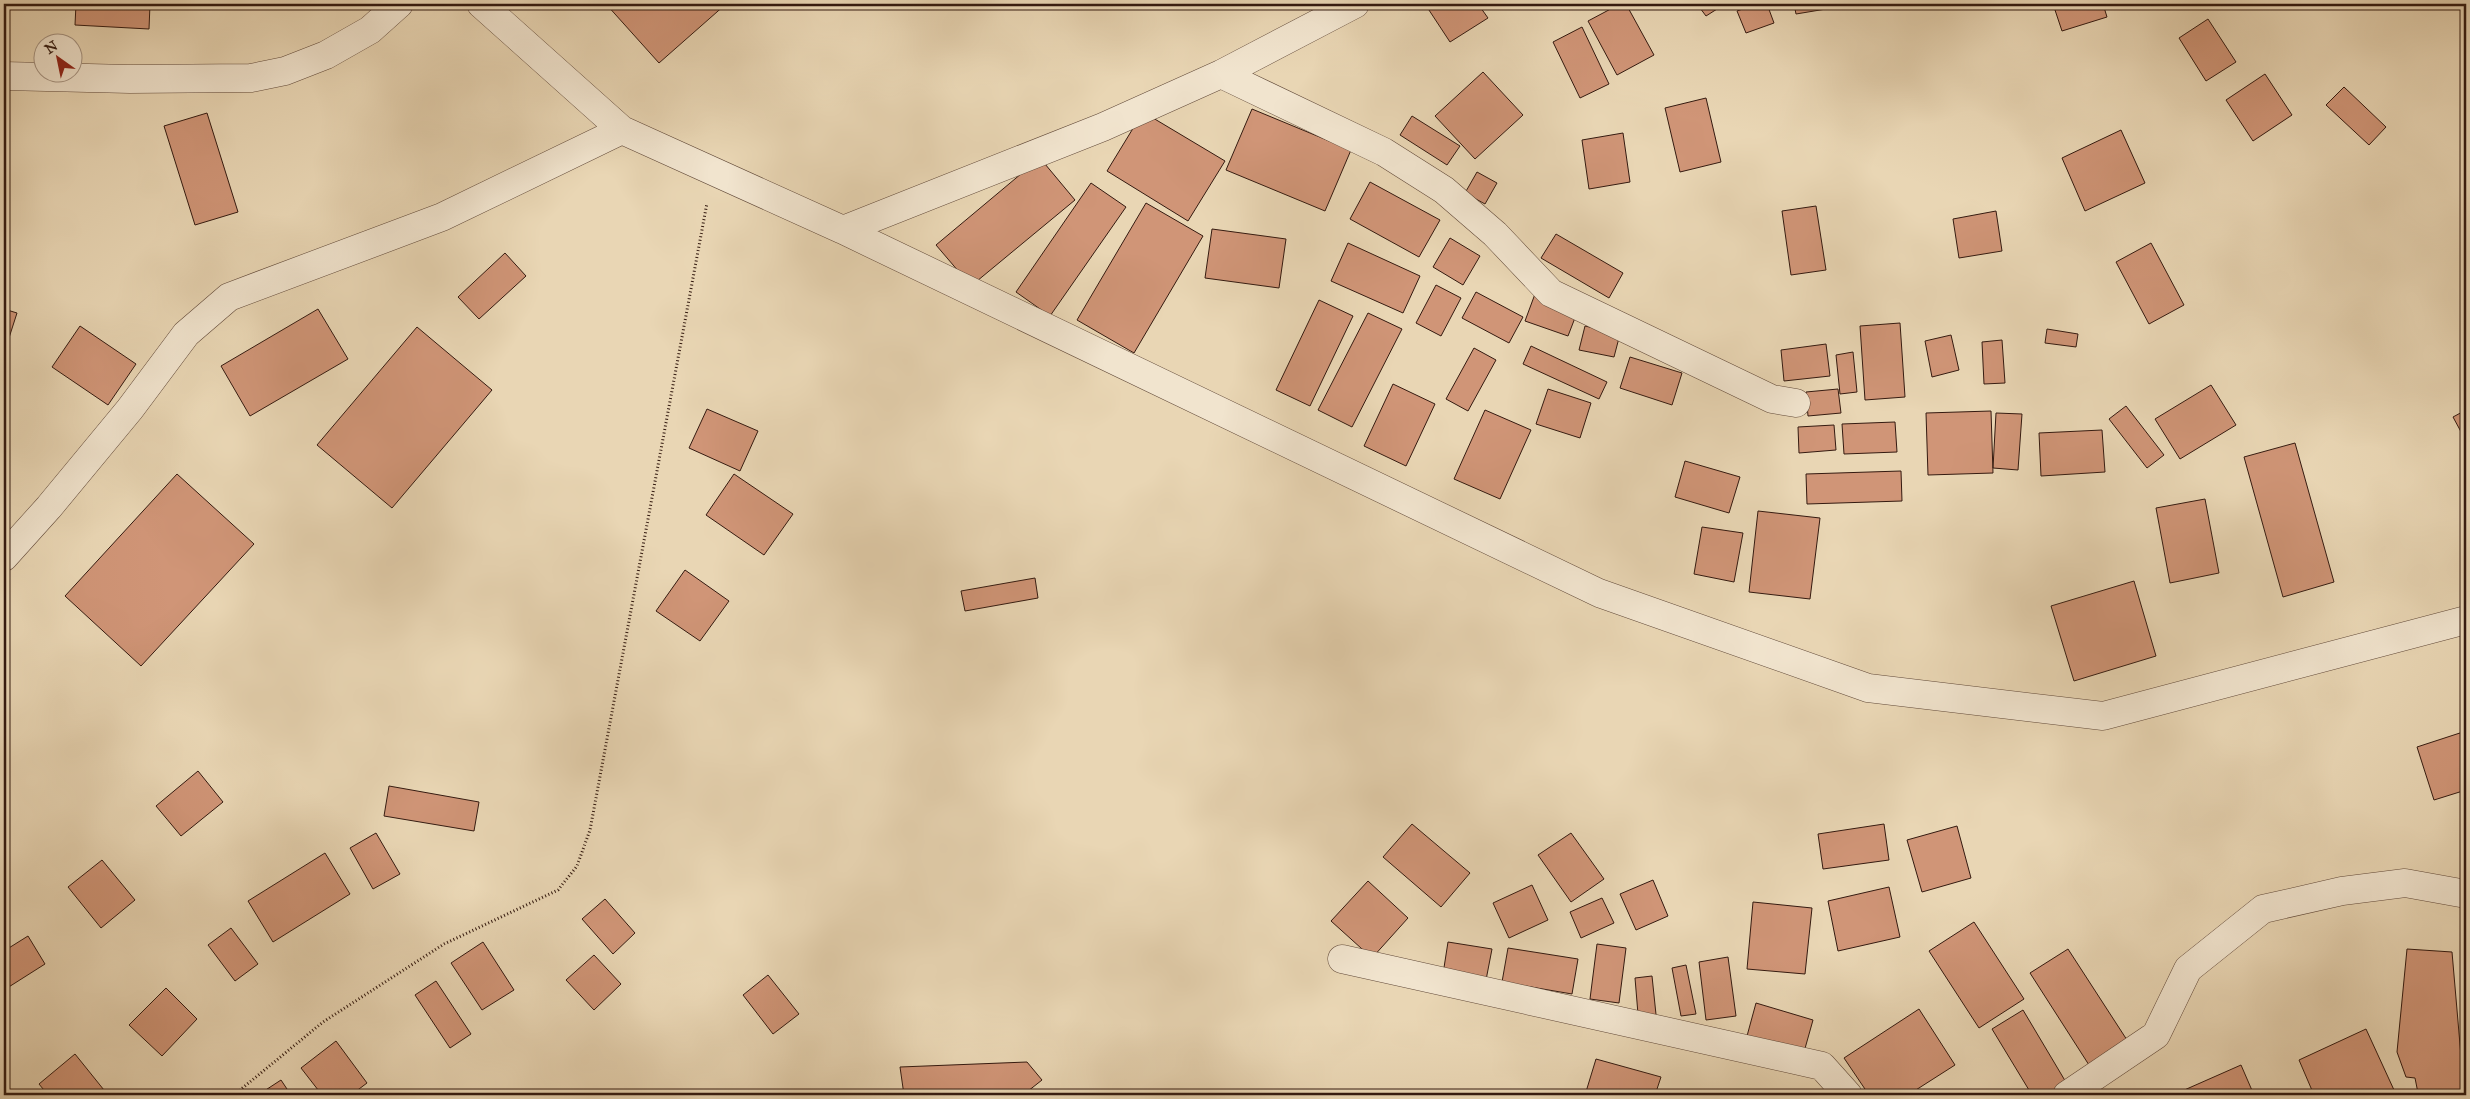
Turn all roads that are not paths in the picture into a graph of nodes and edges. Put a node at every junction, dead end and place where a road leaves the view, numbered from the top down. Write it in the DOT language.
graph roads {
  1 [pos="399,4"];
  2 [pos="482,4"];
  3 [pos="1355,4"];
  4 [pos="1221,74"];
  5 [pos="4,76"];
  6 [pos="622,130"];
  7 [pos="843,230"];
  8 [pos="1796,403"];
  9 [pos="4,556"];
  10 [pos="2466,620"];
  11 [pos="2466,894"];
  12 [pos="1342,959"];
  13 [pos="1848,1095"];
  14 [pos="2067,1095"];
  1 -- 5 [label="street"];
  2 -- 6 [label="street"];
  3 -- 4 [label="street"];
  4 -- 7 [label="street"];
  4 -- 8 [label="street"];
  6 -- 7 [label="street"];
  6 -- 9 [label="street"];
  7 -- 10 [label="street"];
  11 -- 14 [label="street"];
  12 -- 13 [label="street"];
}
